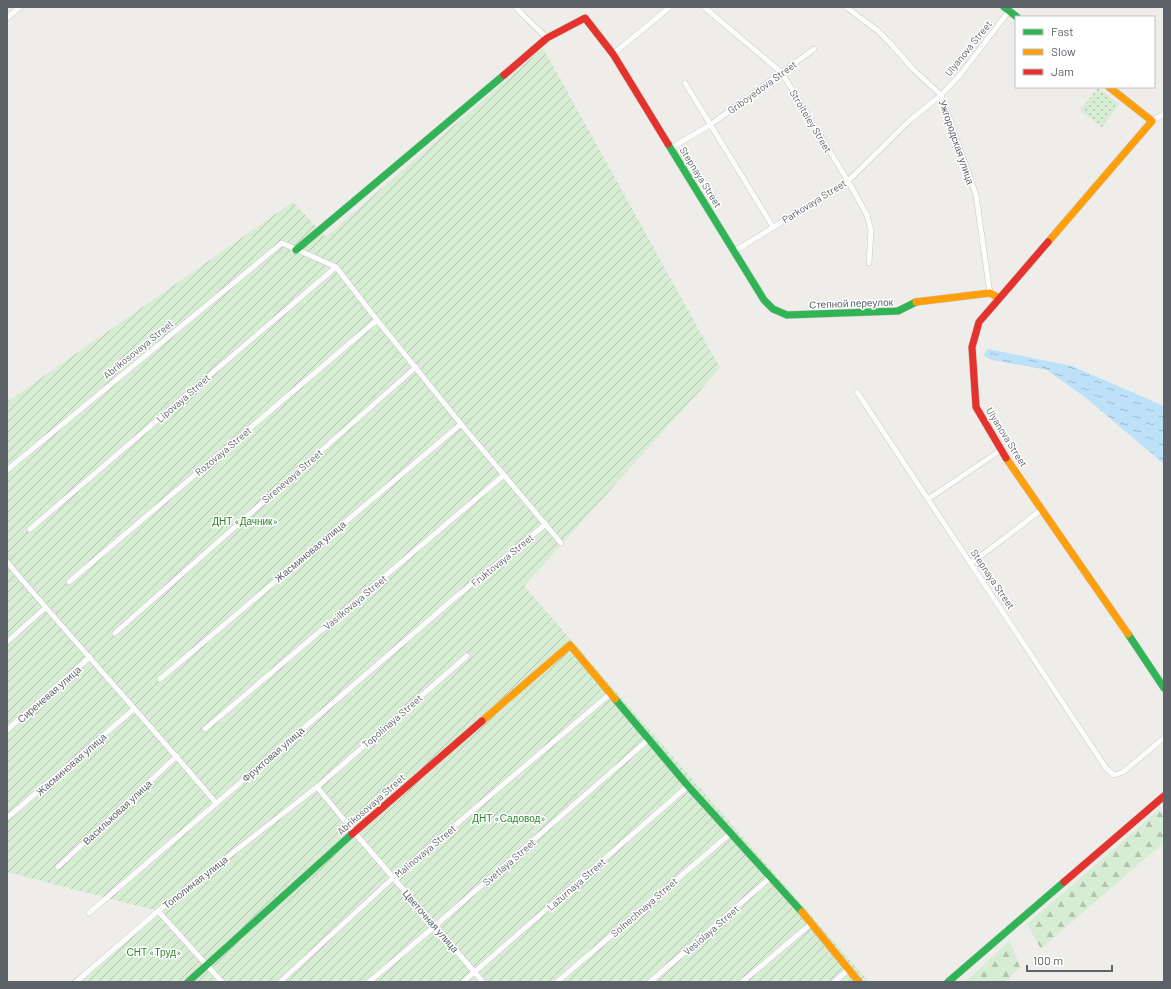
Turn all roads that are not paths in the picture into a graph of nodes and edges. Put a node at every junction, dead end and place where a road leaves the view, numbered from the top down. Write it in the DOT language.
graph roads {
  1 [pos="20,7"];
  2 [pos="516,7"];
  3 [pos="670,7"];
  4 [pos="704,7"];
  5 [pos="846,7"];
  6 [pos="1007,9"];
  7 [pos="1016,16"];
  8 [pos="7,18"];
  9 [pos="547,38"];
  10 [pos="814,49"];
  11 [pos="613,54"];
  12 [pos="782,73"];
  13 [pos="685,83"];
  14 [pos="1109,88"];
  15 [pos="941,95"];
  16 [pos="1164,114"];
  17 [pos="1152,121"];
  18 [pos="710,125"];
  19 [pos="671,148"];
  20 [pos="848,180"];
  21 [pos="773,227"];
  22 [pos="296,250"];
  23 [pos="735,252"];
  24 [pos="869,263"];
  25 [pos="336,267"];
  26 [pos="990,293"];
  27 [pos="999,298"];
  28 [pos="773,309"];
  29 [pos="377,320"];
  30 [pos="416,368"];
  31 [pos="857,392"];
  32 [pos="461,424"];
  33 [pos="1001,450"];
  34 [pos="7,470"];
  35 [pos="504,474"];
  36 [pos="928,499"];
  37 [pos="1042,509"];
  38 [pos="546,524"];
  39 [pos="30,529"];
  40 [pos="561,543"];
  41 [pos="7,562"];
  42 [pos="971,563"];
  43 [pos="69,582"];
  44 [pos="45,608"];
  45 [pos="115,633"];
  46 [pos="7,642"];
  47 [pos="467,656"];
  48 [pos="90,657"];
  49 [pos="160,679"];
  50 [pos="1164,688"];
  51 [pos="610,694"];
  52 [pos="134,709"];
  53 [pos="206,729"];
  54 [pos="7,730"];
  55 [pos="1164,738"];
  56 [pos="648,740"];
  57 [pos="177,756"];
  58 [pos="688,786"];
  59 [pos="317,787"];
  60 [pos="1164,796"];
  61 [pos="216,803"];
  62 [pos="7,818"];
  63 [pos="354,832"];
  64 [pos="731,833"];
  65 [pos="58,867"];
  66 [pos="771,877"];
  67 [pos="394,878"];
  68 [pos="158,911"];
  69 [pos="89,913"];
  70 [pos="812,923"];
  71 [pos="435,926"];
  72 [pos="208,965"];
  73 [pos="849,969"];
  74 [pos="475,972"];
  75 [pos="76,982"];
  76 [pos="188,982"];
  77 [pos="222,982"];
  78 [pos="280,982"];
  79 [pos="369,982"];
  80 [pos="463,982"];
  81 [pos="484,982"];
  82 [pos="557,982"];
  83 [pos="650,982"];
  84 [pos="742,982"];
  85 [pos="834,982"];
  86 [pos="859,982"];
  87 [pos="948,982"];
  1 -- 8 [label="street"];
  2 -- 9 [label="street"];
  3 -- 11 [label="street"];
  4 -- 12 [label="street, Stroiteley Street"];
  5 -- 15 [label="street, Ужгородская улица"];
  6 -- 7 [label="street, Ulyanova Street"];
  6 -- 15 [label="street, Ulyanova Street"];
  9 -- 11 [label="street, Stepnaya Street"];
  9 -- 22 [label="street"];
  10 -- 12 [label="street, Griboyedova Street"];
  11 -- 19 [label="street, Stepnaya Street"];
  12 -- 18 [label="street, Griboyedova Street"];
  12 -- 20 [label="street, Stroiteley Street"];
  13 -- 18 [label="street"];
  14 -- 17 [label="street"];
  15 -- 20 [label="street, Parkovaya Street"];
  15 -- 26 [label="street, Ужгородская улица"];
  16 -- 17 [label="street, Ulyanova Street"];
  17 -- 27 [label="street, Ulyanova Street"];
  18 -- 19 [label="street, Griboyedova Street"];
  18 -- 21 [label="street"];
  19 -- 23 [label="street, Stepnaya Street"];
  20 -- 21 [label="street, Parkovaya Street"];
  20 -- 24 [label="street, Stroiteley Street"];
  21 -- 23 [label="street, Parkovaya Street"];
  22 -- 25 [label="street"];
  22 -- 34 [label="street, Abrikosovaya Street"];
  23 -- 28 [label="street, Stepnaya Street"];
  25 -- 29 [label="street"];
  25 -- 39 [label="street, Lipovaya Street"];
  26 -- 27 [label="street"];
  26 -- 28 [label="street, Степной переулок"];
  27 -- 33 [label="street, Ulyanova Street"];
  29 -- 30 [label="street"];
  29 -- 43 [label="street, Rozovaya Street"];
  30 -- 32 [label="street"];
  30 -- 45 [label="street, Sirenevaya Street"];
  31 -- 36 [label="street, Stepnaya Street"];
  32 -- 35 [label="street"];
  32 -- 49 [label="street, Жасминовая улица"];
  33 -- 36 [label="street"];
  33 -- 37 [label="street, Ulyanova Street"];
  35 -- 38 [label="street"];
  35 -- 53 [label="street, Vasilkovaya Street"];
  36 -- 42 [label="street, Stepnaya Street"];
  37 -- 42 [label="street"];
  37 -- 50 [label="street, Ulyanova Street"];
  38 -- 40 [label="street"];
  38 -- 61 [label="street, Fruktovaya Street"];
  41 -- 44 [label="street"];
  42 -- 55 [label="street, Stepnaya Street"];
  44 -- 46 [label="street"];
  44 -- 48 [label="street"];
  47 -- 59 [label="street, Topolinaya Street"];
  48 -- 52 [label="street"];
  48 -- 54 [label="street, Сиреневая улица"];
  51 -- 56 [label="street"];
  51 -- 63 [label="street, Abrikosovaya Street"];
  51 -- 67 [label="street, Malinovaya Street"];
  52 -- 57 [label="street"];
  52 -- 62 [label="street, Жасминовая улица"];
  56 -- 58 [label="street"];
  56 -- 71 [label="street, Svetlaya Street"];
  57 -- 61 [label="street"];
  57 -- 65 [label="street, Васильковая улица"];
  58 -- 64 [label="street"];
  58 -- 74 [label="street, Lazurnaya Street"];
  59 -- 63 [label="street, Цветочная улица"];
  59 -- 68 [label="street, Тополиная улица"];
  60 -- 87 [label="street"];
  61 -- 69 [label="street"];
  63 -- 67 [label="street, Цветочная улица"];
  63 -- 72 [label="street, Abrikosovaya Street"];
  64 -- 66 [label="street"];
  64 -- 82 [label="street, Solnechnaya Street"];
  66 -- 70 [label="street"];
  66 -- 83 [label="street, Vesiolaya Street"];
  67 -- 71 [label="street, Цветочная улица"];
  67 -- 78 [label="street, Malinovaya Street"];
  68 -- 72 [label="street"];
  68 -- 75 [label="street, Тополиная улица"];
  70 -- 73 [label="street"];
  70 -- 84 [label="street"];
  71 -- 74 [label="street, Цветочная улица"];
  71 -- 79 [label="street, Svetlaya Street"];
  72 -- 76 [label="street, Abrikosovaya Street"];
  72 -- 77 [label="street"];
  73 -- 85 [label="street"];
  73 -- 86 [label="street"];
  74 -- 80 [label="street, Lazurnaya Street"];
  74 -- 81 [label="street, Цветочная улица"];
}
